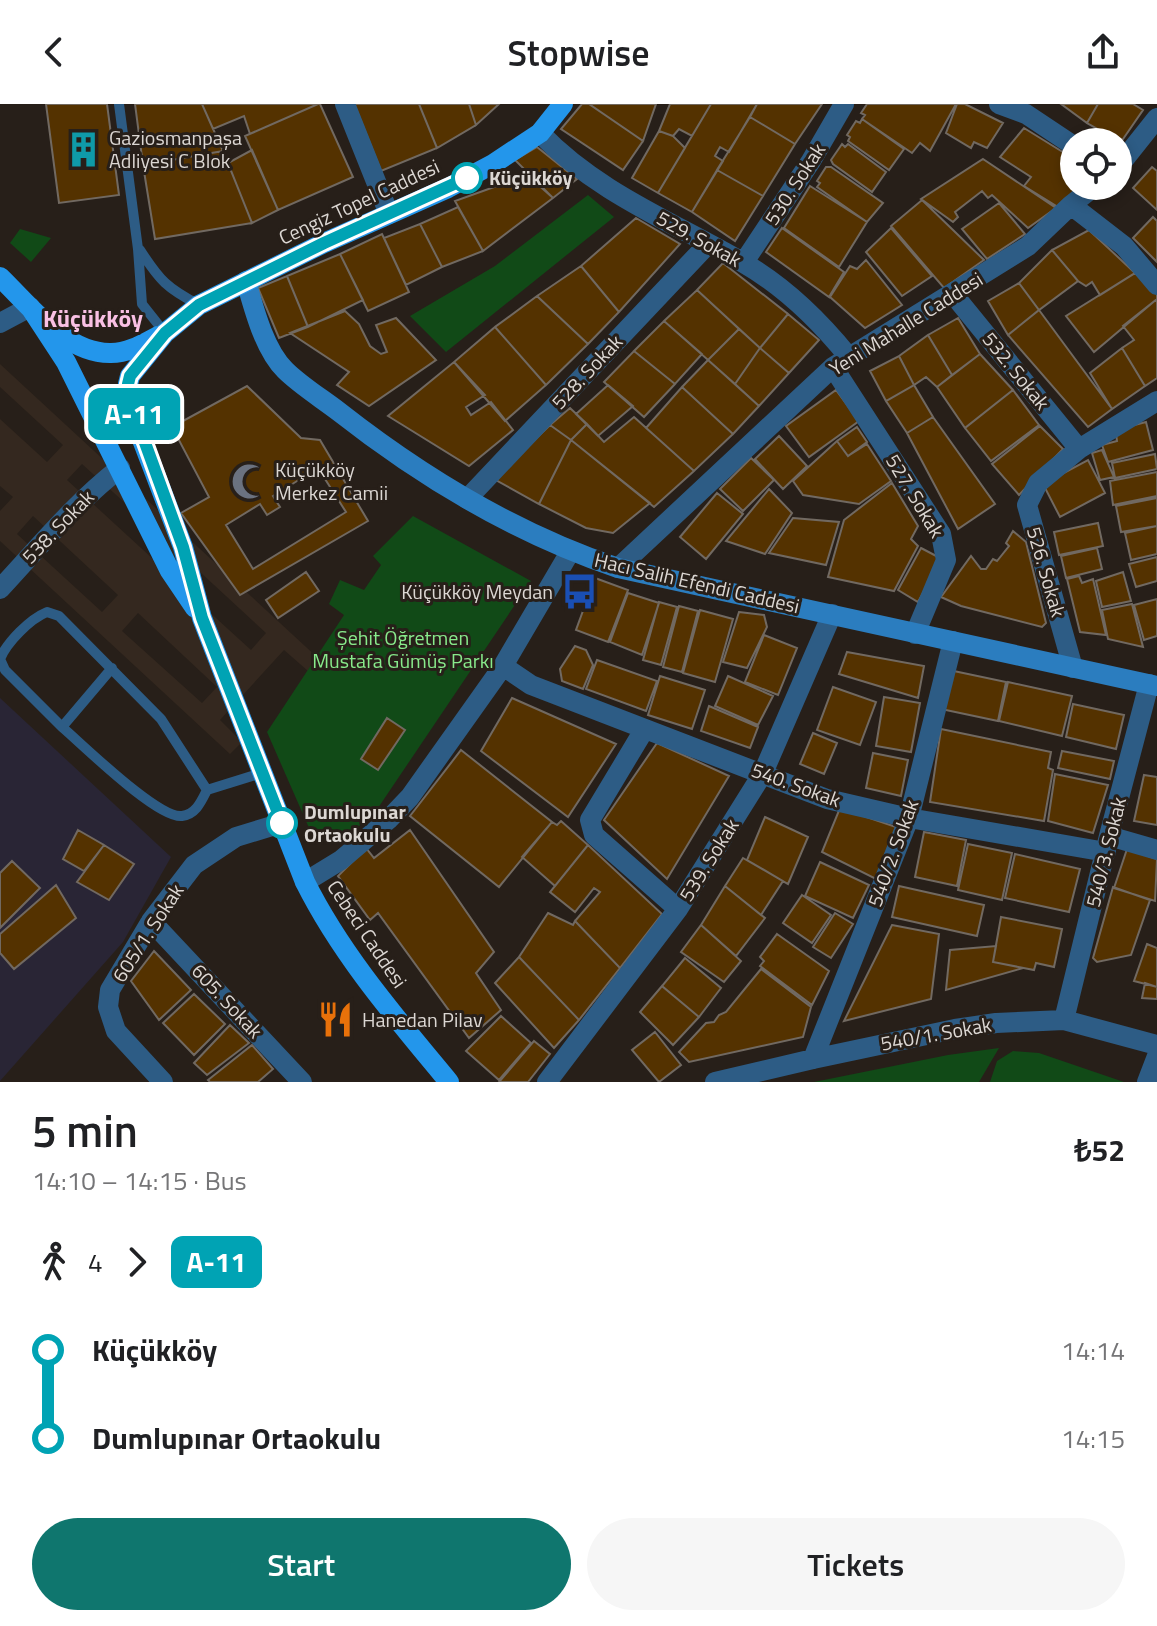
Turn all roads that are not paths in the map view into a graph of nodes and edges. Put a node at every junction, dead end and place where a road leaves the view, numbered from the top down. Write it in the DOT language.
graph roads {
  1 [pos="119,104"];
  2 [pos="345,104"];
  3 [pos="563,104"];
  4 [pos="844,104"];
  5 [pos="999,104"];
  6 [pos="1028,109"];
  7 [pos="1157,118"];
  8 [pos="540,133"];
  9 [pos="1060,135"];
  10 [pos="1132,149"];
  11 [pos="1077,200"];
  12 [pos="1071,205"];
  13 [pos="389,214"];
  14 [pos="708,244"];
  15 [pos="138,249"];
  16 [pos="744,262"];
  17 [pos="0,277"];
  18 [pos="246,281"];
  19 [pos="1157,285"];
  20 [pos="953,294"];
  21 [pos="199,305"];
  22 [pos="30,307"];
  23 [pos="0,323"];
  24 [pos="165,333"];
  25 [pos="840,361"];
  26 [pos="1157,401"];
  27 [pos="1079,449"];
  28 [pos="120,468"];
  29 [pos="155,475"];
  30 [pos="467,499"];
  31 [pos="570,552"];
  32 [pos="618,568"];
  33 [pos="0,589"];
  34 [pos="832,614"];
  35 [pos="202,618"];
  36 [pos="915,634"];
  37 [pos="953,641"];
  38 [pos="503,666"];
  39 [pos="112,668"];
  40 [pos="1073,668"];
  41 [pos="1153,685"];
  42 [pos="62,727"];
  43 [pos="644,730"];
  44 [pos="262,773"];
  45 [pos="763,773"];
  46 [pos="207,790"];
  47 [pos="909,818"];
  48 [pos="282,823"];
  49 [pos="1107,844"];
  50 [pos="1157,850"];
  51 [pos="305,882"];
  52 [pos="678,909"];
  53 [pos="151,921"];
  54 [pos="1064,1020"];
  55 [pos="1157,1045"];
  56 [pos="1157,1056"];
  57 [pos="813,1059"];
  58 [pos="163,1082"];
  59 [pos="302,1082"];
  60 [pos="449,1082"];
  61 [pos="547,1082"];
  62 [pos="715,1082"];
  63 [pos="1147,1082"];
  1 -- 15 [label="lane"];
  2 -- 13 [label="street"];
  3 -- 8 [label="main road, Cengiz Topel Caddesi"];
  4 -- 16 [label="street, 530. Sokak"];
  5 -- 6 [label="street"];
  6 -- 9 [label="street"];
  7 -- 10 [label="street"];
  8 -- 13 [label="main road, Cengiz Topel Caddesi"];
  8 -- 14 [label="street, 529. Sokak"];
  11 -- 12 [label="street, Yeni Mahalle Caddesi"];
  12 -- 19 [label="street"];
  12 -- 20 [label="street, Yeni Mahalle Caddesi"];
  13 -- 18 [label="main road, Cengiz Topel Caddesi"];
  14 -- 16 [label="street, 529. Sokak"];
  14 -- 30 [label="street, 528. Sokak"];
  15 -- 21 [label="lane"];
  15 -- 24 [label="lane"];
  16 -- 25 [label="street, 529. Sokak"];
  17 -- 22 [label="main road"];
  18 -- 21 [label="main road, Cengiz Topel Caddesi"];
  18 -- 30 [label="main road, Hacı Salih Efendi Caddesi"];
  20 -- 25 [label="street, Yeni Mahalle Caddesi"];
  20 -- 27 [label="street, 532. Sokak"];
  21 -- 24 [label="main road, Cengiz Topel Caddesi"];
  22 -- 23 [label="street"];
  22 -- 24 [label="main road"];
  22 -- 28 [label="main road, Cebeci Caddesi"];
  24 -- 29 [label="main road, Cebeci Caddesi"];
  25 -- 32 [label="street, Yeni Mahalle Caddesi"];
  25 -- 36 [label="street, 527. Sokak"];
  26 -- 27 [label="street, 526. Sokak"];
  27 -- 40 [label="street, 526. Sokak"];
  28 -- 29 [label="main road"];
  28 -- 33 [label="street, 538. Sokak"];
  28 -- 35 [label="main road, Cebeci Caddesi"];
  29 -- 35 [label="main road, Cebeci Caddesi"];
  30 -- 31 [label="main road, Hacı Salih Efendi Caddesi"];
  31 -- 32 [label="main road, Hacı Salih Efendi Caddesi"];
  31 -- 38 [label="street"];
  32 -- 34 [label="main road, Hacı Salih Efendi Caddesi"];
  34 -- 36 [label="main road, Hacı Salih Efendi Caddesi"];
  34 -- 45 [label="street, 539. Sokak"];
  35 -- 44 [label="main road, Cebeci Caddesi"];
  36 -- 37 [label="main road, Hacı Salih Efendi Caddesi"];
  37 -- 40 [label="main road, Hacı Salih Efendi Caddesi"];
  37 -- 47 [label="street, 540/2. Sokak"];
  38 -- 43 [label="street, 540. Sokak"];
  38 -- 51 [label="street"];
  39 -- 42 [label="lane"];
  39 -- 42 [label="lane"];
  39 -- 46 [label="lane"];
  40 -- 41 [label="main road, Hacı Salih Efendi Caddesi"];
  41 -- 49 [label="street, 540/3. Sokak"];
  42 -- 46 [label="lane"];
  43 -- 45 [label="street, 540. Sokak"];
  43 -- 52 [label="street"];
  44 -- 46 [label="lane"];
  44 -- 48 [label="main road, Cebeci Caddesi"];
  45 -- 47 [label="street, 540. Sokak"];
  45 -- 52 [label="street, 539. Sokak"];
  47 -- 49 [label="street, 540. Sokak"];
  47 -- 57 [label="street, 540/2. Sokak"];
  48 -- 51 [label="main road, Cebeci Caddesi"];
  48 -- 53 [label="street, 605/1. Sokak"];
  49 -- 50 [label="street, 540. Sokak"];
  49 -- 54 [label="street, 540/3. Sokak"];
  51 -- 60 [label="main road, Cebeci Caddesi"];
  52 -- 61 [label="street, 539. Sokak"];
  53 -- 58 [label="street, 605/1. Sokak"];
  53 -- 59 [label="street, 605. Sokak"];
  54 -- 55 [label="street, 540/1. Sokak"];
  54 -- 57 [label="street, 540/1. Sokak"];
  56 -- 63 [label="street"];
  57 -- 62 [label="street, 540/1. Sokak"];
}
